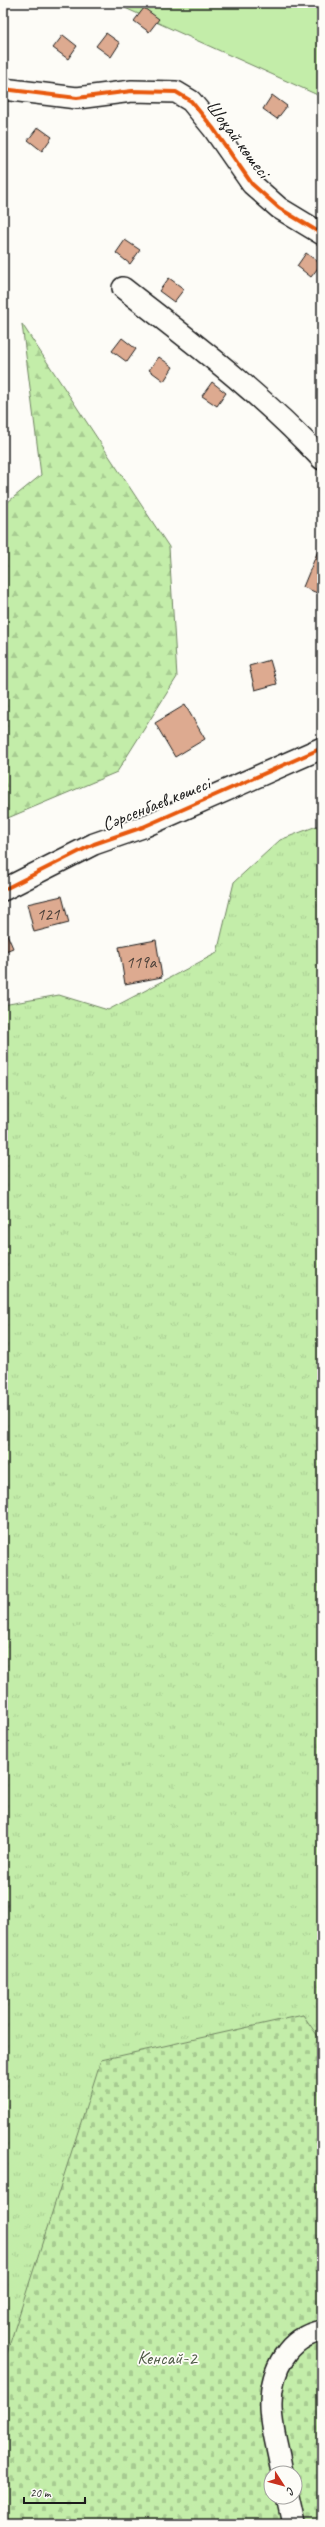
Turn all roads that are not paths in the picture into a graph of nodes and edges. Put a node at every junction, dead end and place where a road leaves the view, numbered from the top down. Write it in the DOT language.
graph roads {
  1 [pos="3,89"];
  2 [pos="322,234"];
  3 [pos="123,288"];
  4 [pos="322,459"];
  5 [pos="322,748"];
  6 [pos="3,890"];
  7 [pos="322,2331"];
  8 [pos="281,2465"];
  9 [pos="290,2505"];
  10 [pos="294,2524"];
  1 -- 2 [label="street, Шоқай көшесі"];
  3 -- 4 [label="street"];
  5 -- 6 [label="street, Сәрсенбаев көшесі"];
  7 -- 8 [label="street"];
  9 -- 10 [label="street"];
}
